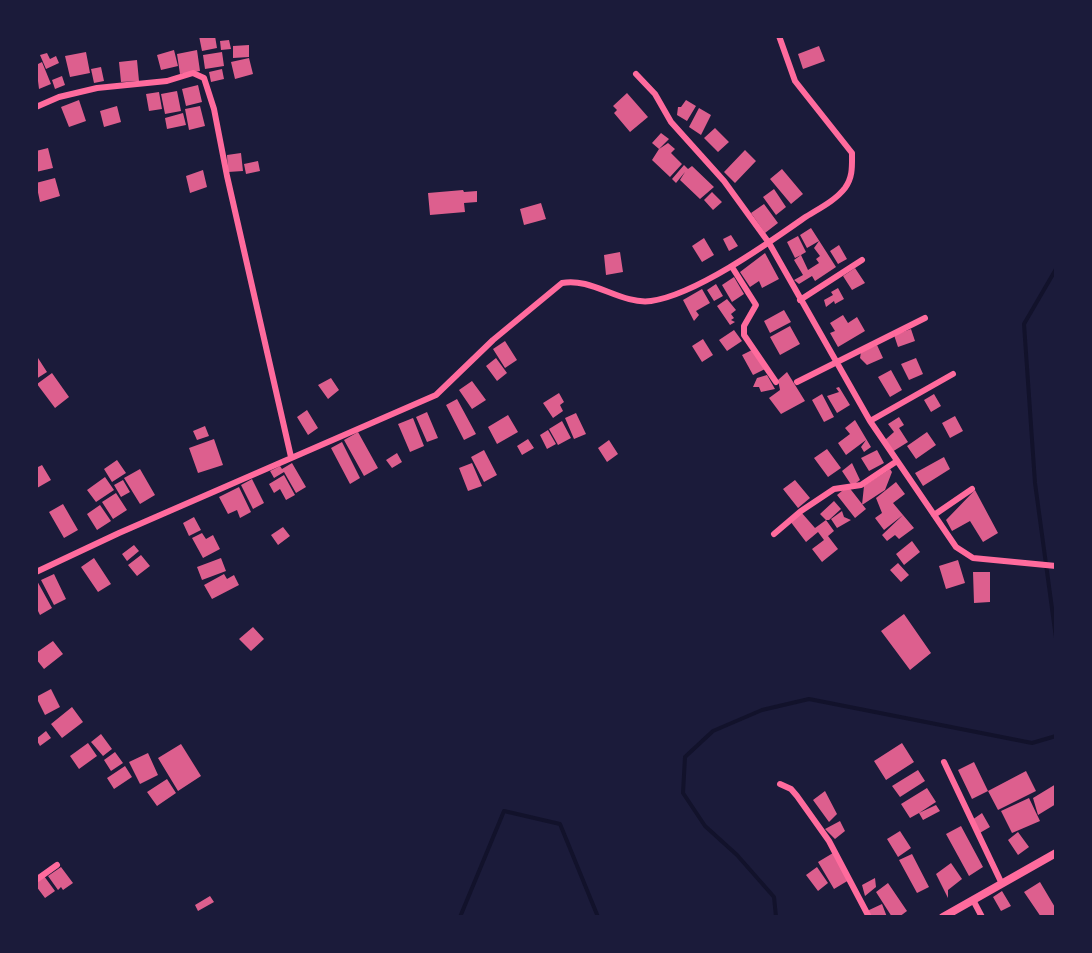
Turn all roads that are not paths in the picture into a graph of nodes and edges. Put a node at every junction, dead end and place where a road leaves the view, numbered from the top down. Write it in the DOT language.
graph roads {
  1 [pos="779,36"];
  2 [pos="636,74"];
  3 [pos="36,107"];
  4 [pos="769,243"];
  5 [pos="862,260"];
  6 [pos="732,267"];
  7 [pos="801,300"];
  8 [pos="925,318"];
  9 [pos="837,363"];
  10 [pos="953,374"];
  11 [pos="776,382"];
  12 [pos="797,382"];
  13 [pos="870,421"];
  14 [pos="291,457"];
  15 [pos="897,461"];
  16 [pos="972,489"];
  17 [pos="934,515"];
  18 [pos="774,534"];
  19 [pos="1056,566"];
  20 [pos="36,572"];
  21 [pos="944,762"];
  22 [pos="780,784"];
  23 [pos="1056,853"];
  24 [pos="57,865"];
  25 [pos="36,880"];
  26 [pos="1002,884"];
  27 [pos="973,900"];
  28 [pos="868,917"];
  29 [pos="943,917"];
  30 [pos="982,917"];
  1 -- 4 [label="street"];
  2 -- 4 [label="street"];
  3 -- 14 [label="street"];
  4 -- 6 [label="street"];
  4 -- 7 [label="street"];
  5 -- 7 [label="street"];
  6 -- 11 [label="street"];
  6 -- 14 [label="street"];
  7 -- 9 [label="street"];
  8 -- 9 [label="street"];
  9 -- 12 [label="street"];
  9 -- 13 [label="street"];
  10 -- 13 [label="street"];
  13 -- 15 [label="street"];
  14 -- 20 [label="street"];
  15 -- 17 [label="street"];
  15 -- 18 [label="street"];
  16 -- 17 [label="street"];
  17 -- 19 [label="street"];
  21 -- 26 [label="street"];
  22 -- 28 [label="street"];
  23 -- 26 [label="street"];
  24 -- 25 [label="street"];
  26 -- 27 [label="street"];
  27 -- 29 [label="street"];
  27 -- 30 [label="street"];
}
